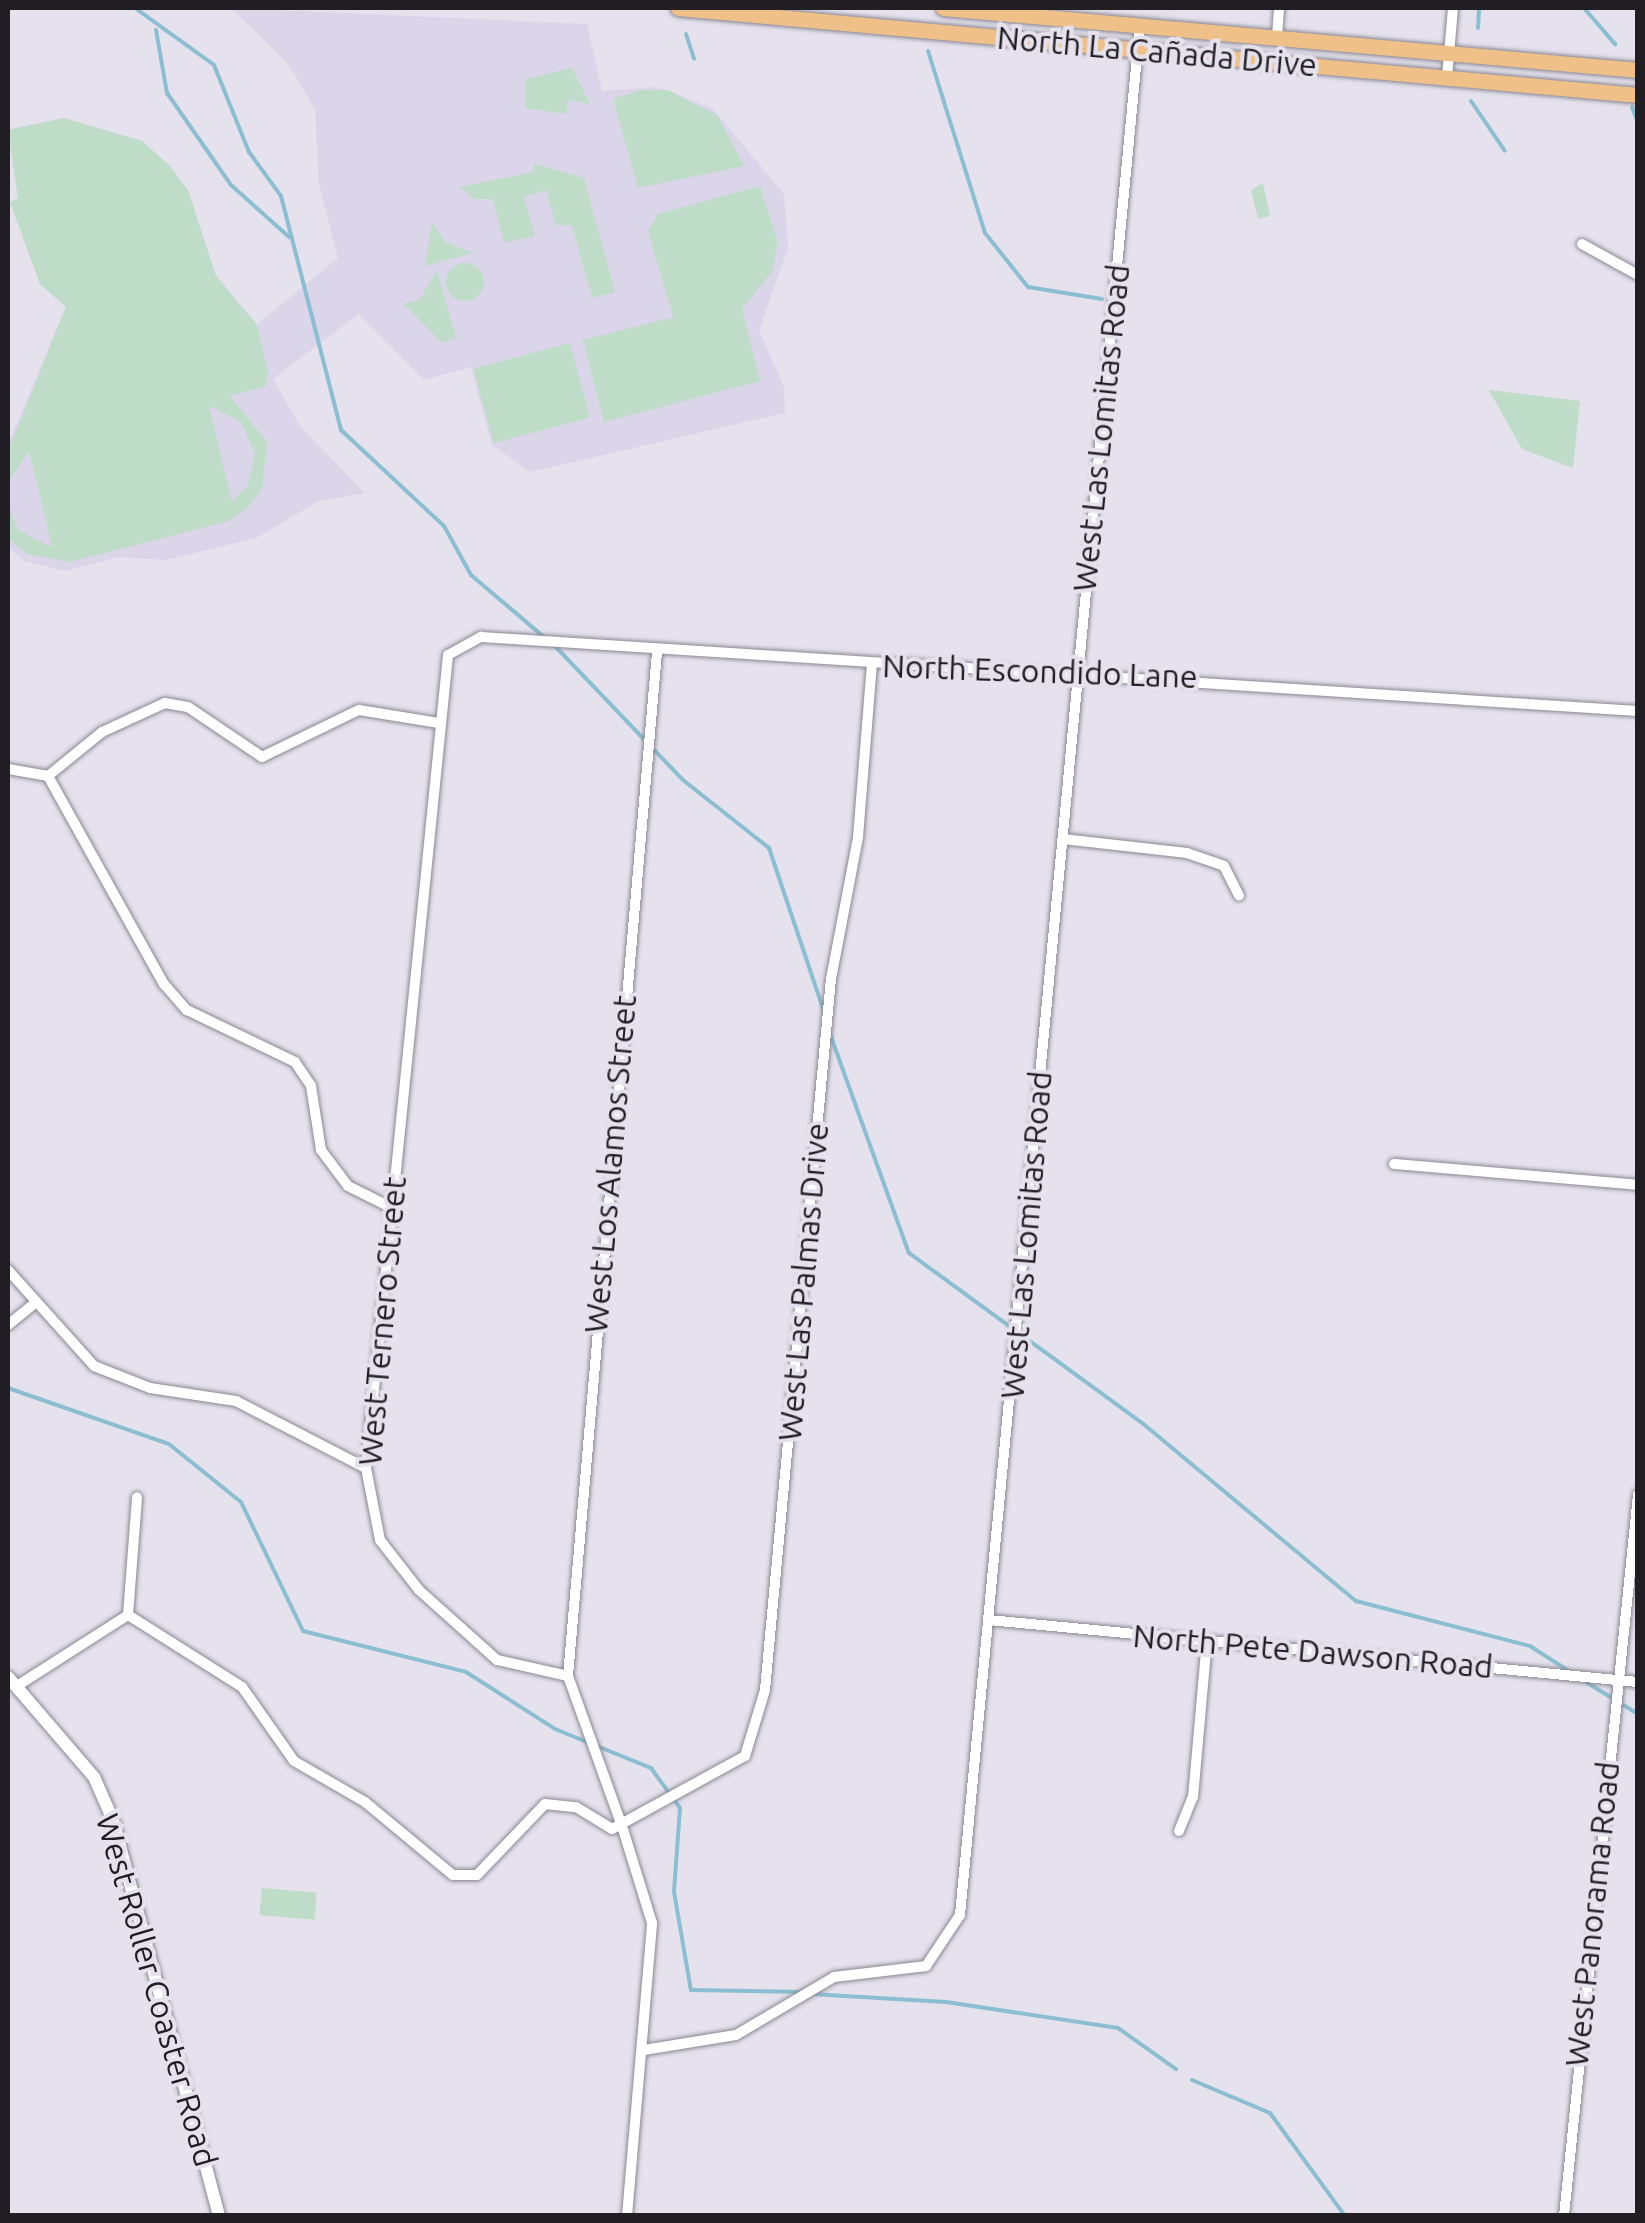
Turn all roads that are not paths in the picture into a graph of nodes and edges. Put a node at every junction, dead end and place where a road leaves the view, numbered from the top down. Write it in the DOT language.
graph roads {
  1 [pos="678,8"];
  2 [pos="943,8"];
  3 [pos="1279,8"];
  4 [pos="1453,8"];
  5 [pos="1010,10"];
  6 [pos="817,14"];
  7 [pos="1140,25"];
  8 [pos="1277,37"];
  9 [pos="1138,50"];
  10 [pos="1449,54"];
  11 [pos="1638,70"];
  12 [pos="1446,77"];
  13 [pos="1638,95"];
  14 [pos="1582,244"];
  15 [pos="1638,274"];
  16 [pos="657,652"];
  17 [pos="448,655"];
  18 [pos="872,664"];
  19 [pos="1077,674"];
  20 [pos="1638,711"];
  21 [pos="439,722"];
  22 [pos="8,770"];
  23 [pos="48,776"];
  24 [pos="1063,839"];
  25 [pos="1239,895"];
  26 [pos="1394,1164"];
  27 [pos="1638,1185"];
  28 [pos="390,1207"];
  29 [pos="8,1270"];
  30 [pos="35,1303"];
  31 [pos="8,1326"];
  32 [pos="366,1468"];
  33 [pos="1638,1494"];
  34 [pos="138,1497"];
  35 [pos="128,1615"];
  36 [pos="989,1620"];
  37 [pos="1207,1640"];
  38 [pos="568,1676"];
  39 [pos="1616,1680"];
  40 [pos="12,1682"];
  41 [pos="1638,1682"];
  42 [pos="622,1826"];
  43 [pos="1179,1831"];
  44 [pos="644,2050"];
  45 [pos="219,2216"];
  46 [pos="627,2216"];
  47 [pos="1564,2216"];
  1 -- 6 [label="main road, North La Cañada Drive"];
  2 -- 5 [label="main road, North La Cañada Drive"];
  3 -- 8 [label="street"];
  4 -- 10 [label="street"];
  5 -- 7 [label="main road, North La Cañada Drive"];
  6 -- 9 [label="main road, North La Cañada Drive"];
  7 -- 8 [label="main road, North La Cañada Drive"];
  7 -- 9 [label="street, West Las Lomitas Road"];
  8 -- 10 [label="main road, North La Cañada Drive"];
  9 -- 12 [label="main road, North La Cañada Drive"];
  9 -- 19 [label="street, West Las Lomitas Road"];
  10 -- 11 [label="main road, North La Cañada Drive"];
  10 -- 12 [label="street"];
  12 -- 13 [label="main road, North La Cañada Drive"];
  14 -- 15 [label="street"];
  16 -- 17 [label="street, North Escondido Lane"];
  16 -- 18 [label="street, North Escondido Lane"];
  16 -- 38 [label="street, West Los Alamos Street"];
  17 -- 21 [label="street, West Ternero Street"];
  18 -- 19 [label="street, North Escondido Lane"];
  18 -- 42 [label="street, West Las Palmas Drive"];
  19 -- 20 [label="street, North Escondido Lane"];
  19 -- 24 [label="street, West Las Lomitas Road"];
  21 -- 23 [label="street"];
  21 -- 28 [label="street, West Ternero Street"];
  22 -- 23 [label="street"];
  23 -- 28 [label="street"];
  24 -- 25 [label="street"];
  24 -- 36 [label="street, West Las Lomitas Road"];
  26 -- 27 [label="street"];
  28 -- 32 [label="street, West Ternero Street"];
  29 -- 30 [label="street"];
  30 -- 31 [label="street"];
  30 -- 32 [label="street"];
  32 -- 38 [label="street, West Ternero Street"];
  33 -- 39 [label="street, West Panorama Road"];
  34 -- 35 [label="street"];
  35 -- 40 [label="street"];
  35 -- 42 [label="street"];
  36 -- 37 [label="street, North Pete Dawson Road"];
  36 -- 44 [label="street, West Las Lomitas Road"];
  37 -- 39 [label="street, North Pete Dawson Road"];
  37 -- 43 [label="street"];
  38 -- 42 [label="street"];
  39 -- 41 [label="street, North Pete Dawson Road"];
  39 -- 47 [label="street, West Panorama Road"];
  40 -- 45 [label="street, West Roller Coaster Road"];
  42 -- 44 [label="street"];
  44 -- 46 [label="street"];
}
